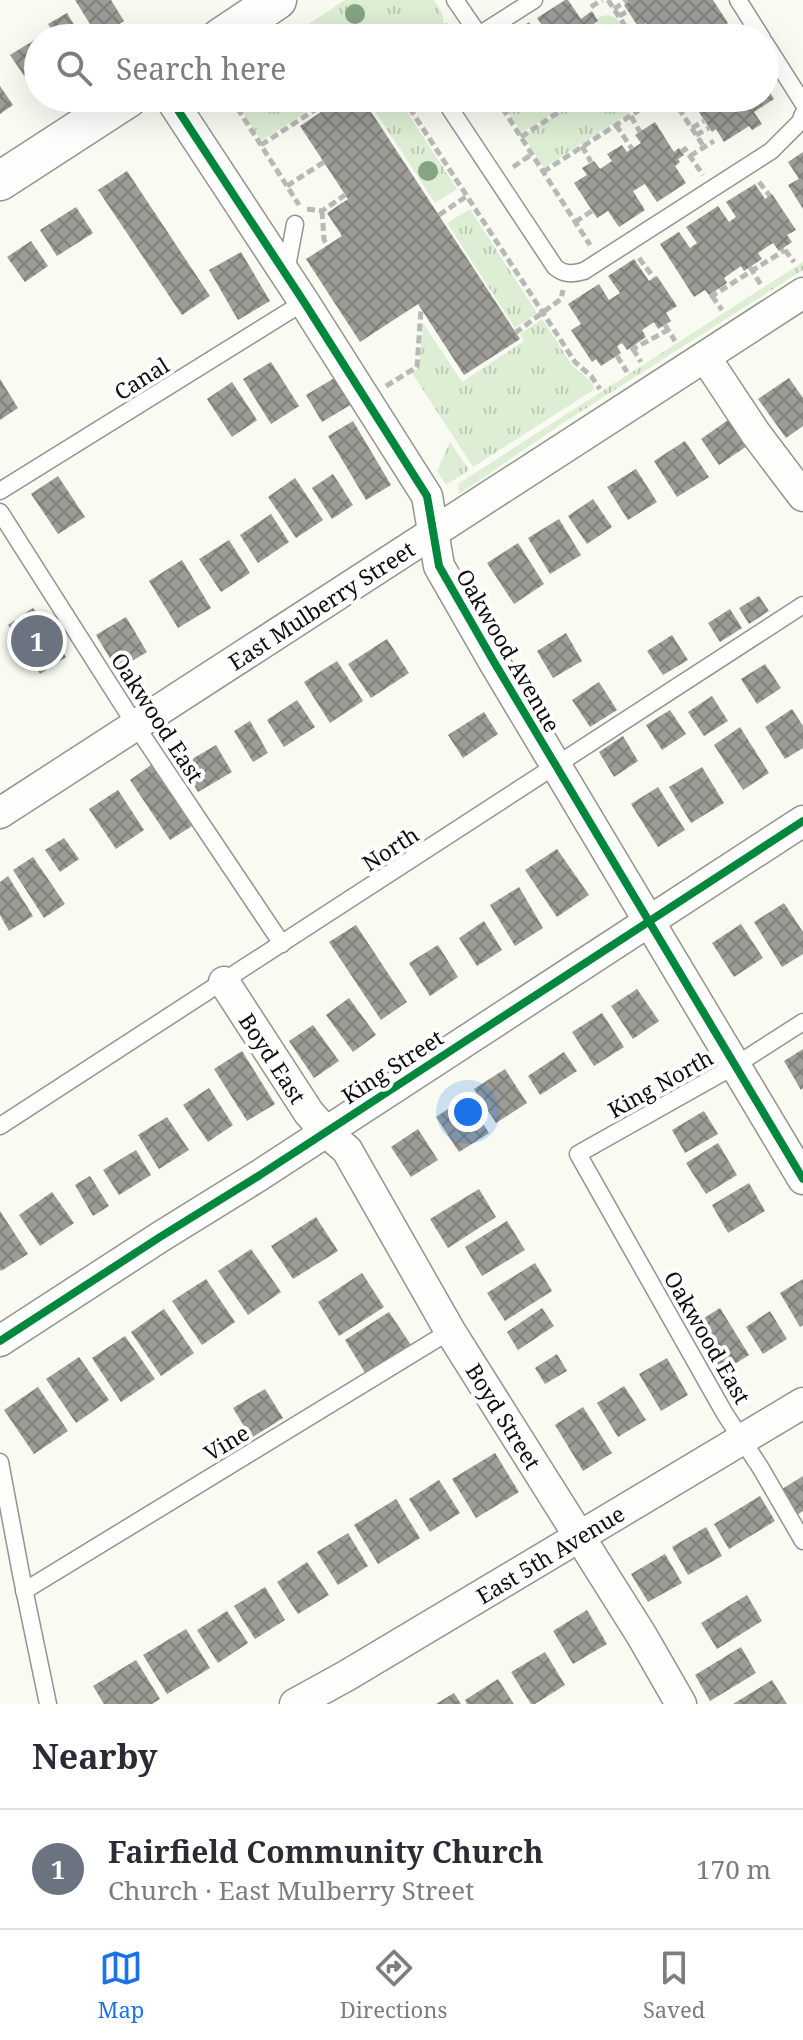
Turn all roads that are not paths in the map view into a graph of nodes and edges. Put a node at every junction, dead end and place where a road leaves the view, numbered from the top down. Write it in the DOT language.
graph roads {
  1 [pos="277,0"];
  2 [pos="455,0"];
  3 [pos="534,0"];
  4 [pos="738,0"];
  5 [pos="241,24"];
  6 [pos="469,24"];
  7 [pos="497,24"];
  8 [pos="754,24"];
  9 [pos="779,64"];
  10 [pos="803,103"];
  11 [pos="106,112"];
  12 [pos="179,112"];
  13 [pos="452,112"];
  14 [pos="803,114"];
  15 [pos="0,181"];
  16 [pos="298,216"];
  17 [pos="286,274"];
  18 [pos="803,293"];
  19 [pos="304,302"];
  20 [pos="705,357"];
  21 [pos="0,491"];
  22 [pos="803,496"];
  23 [pos="0,512"];
  24 [pos="435,531"];
  25 [pos="803,605"];
  26 [pos="136,726"];
  27 [pos="556,766"];
  28 [pos="0,813"];
  29 [pos="803,821"];
  30 [pos="650,921"];
  31 [pos="282,944"];
  32 [pos="224,982"];
  33 [pos="803,1022"];
  34 [pos="736,1065"];
  35 [pos="0,1126"];
  36 [pos="325,1131"];
  37 [pos="578,1154"];
  38 [pos="803,1179"];
  39 [pos="450,1331"];
  40 [pos="0,1341"];
  41 [pos="803,1403"];
  42 [pos="742,1439"];
  43 [pos="0,1462"];
  44 [pos="580,1536"];
  45 [pos="803,1541"];
  46 [pos="24,1591"];
  47 [pos="48,1704"];
  48 [pos="295,1704"];
  49 [pos="681,1704"];
  1 -- 5 [label="street"];
  2 -- 6 [label="lane"];
  3 -- 7 [label="lane"];
  4 -- 8 [label="lane"];
  9 -- 10 [label="lane"];
  11 -- 15 [label="street"];
  12 -- 17 [label="street, Oakwood Avenue"];
  13 -- 14 [label="lane"];
  16 -- 17 [label="lane"];
  17 -- 19 [label="street, Oakwood Avenue"];
  18 -- 20 [label="street, East Mulberry Street"];
  19 -- 21 [label="lane, Canal"];
  19 -- 24 [label="street, Oakwood Avenue"];
  20 -- 22 [label="street"];
  20 -- 24 [label="street, East Mulberry Street"];
  23 -- 26 [label="lane, Oakwood East"];
  24 -- 26 [label="street, East Mulberry Street"];
  24 -- 27 [label="street, Oakwood Avenue"];
  25 -- 27 [label="lane, North"];
  26 -- 28 [label="street, East Mulberry Street"];
  26 -- 31 [label="lane, Oakwood East"];
  27 -- 30 [label="street, Oakwood Avenue"];
  27 -- 31 [label="lane, North"];
  29 -- 30 [label="street, King Street"];
  30 -- 34 [label="street, Oakwood Avenue"];
  30 -- 36 [label="street, King Street"];
  31 -- 32 [label="lane, North"];
  32 -- 35 [label="lane, North"];
  32 -- 36 [label="street, Boyd East"];
  33 -- 34 [label="lane, King North"];
  34 -- 37 [label="lane, King North"];
  34 -- 38 [label="street, Oakwood Avenue"];
  36 -- 39 [label="street, Boyd Street"];
  36 -- 40 [label="street, King Street"];
  37 -- 42 [label="lane, Oakwood East"];
  39 -- 44 [label="street, Boyd Street"];
  39 -- 46 [label="lane, Vine"];
  41 -- 42 [label="street, East 5th Avenue"];
  42 -- 44 [label="street, East 5th Avenue"];
  42 -- 45 [label="lane, Oakwood East"];
  43 -- 46 [label="lane"];
  44 -- 48 [label="street, East 5th Avenue"];
  44 -- 49 [label="street, Boyd Street"];
  46 -- 47 [label="lane"];
}
